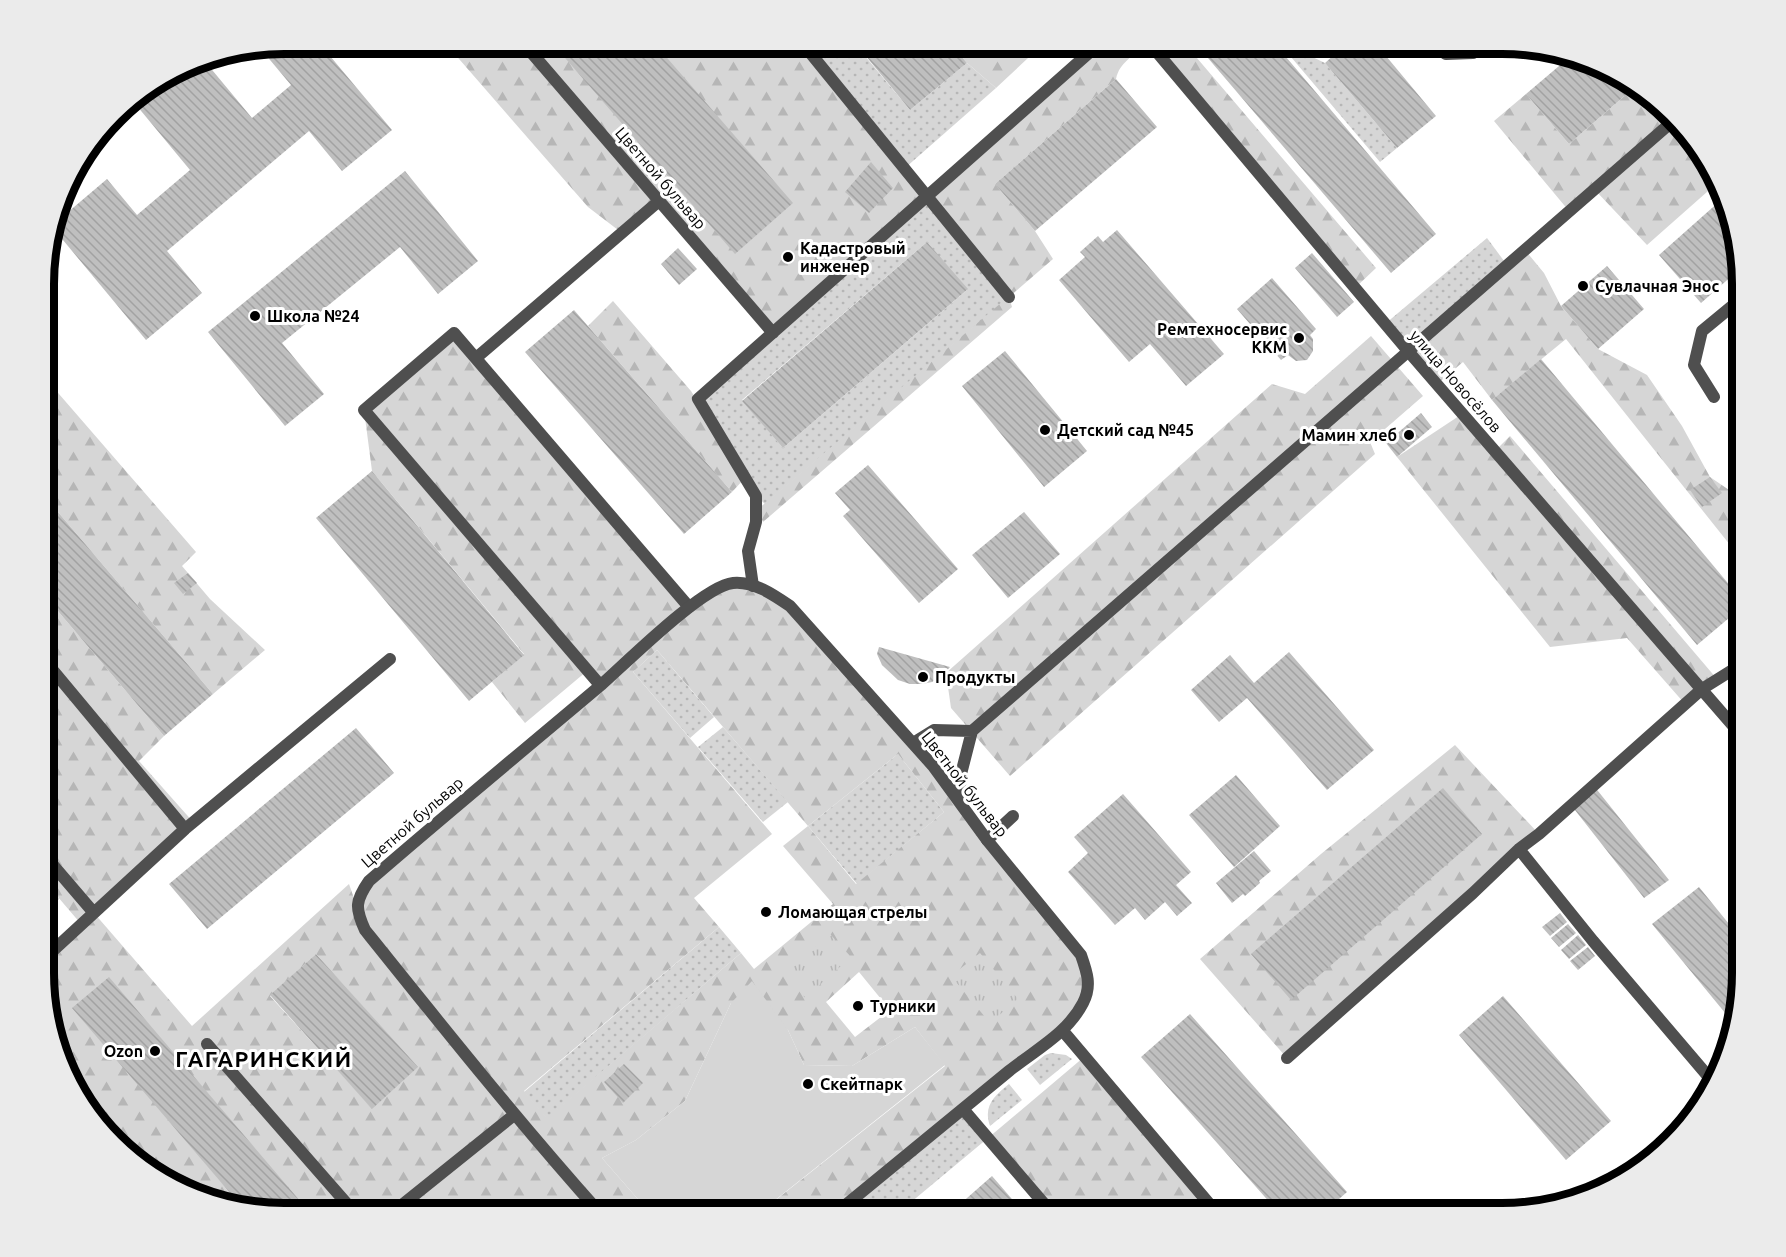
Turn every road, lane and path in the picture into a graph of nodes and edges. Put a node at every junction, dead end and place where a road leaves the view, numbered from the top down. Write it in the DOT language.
graph roads {
  1 [pos="533,54"];
  2 [pos="811,54"];
  3 [pos="1088,54"];
  4 [pos="1158,54"];
  5 [pos="1669,125"];
  6 [pos="928,196"];
  7 [pos="659,201"];
  8 [pos="1009,297"];
  9 [pos="1732,306"];
  10 [pos="773,333"];
  11 [pos="1408,351"];
  12 [pos="476,358"];
  13 [pos="1714,397"];
  14 [pos="753,585"];
  15 [pos="689,608"];
  16 [pos="390,659"];
  17 [pos="1732,670"];
  18 [pos="54,673"];
  19 [pos="600,685"];
  20 [pos="1702,689"];
  21 [pos="1732,724"];
  22 [pos="972,731"];
  23 [pos="913,743"];
  24 [pos="959,801"];
  25 [pos="1013,816"];
  26 [pos="185,829"];
  27 [pos="987,840"];
  28 [pos="1519,849"];
  29 [pos="54,867"];
  30 [pos="94,913"];
  31 [pos="54,949"];
  32 [pos="1063,1030"];
  33 [pos="207,1044"];
  34 [pos="1287,1058"];
  35 [pos="1708,1076"];
  36 [pos="963,1109"];
  37 [pos="514,1115"];
  38 [pos="346,1203"];
  39 [pos="404,1203"];
  40 [pos="591,1203"];
  41 [pos="848,1203"];
  42 [pos="1043,1203"];
  43 [pos="1209,1203"];
  1 -- 7 [label="street, Цветной бульвар"];
  2 -- 6 [label="street"];
  3 -- 6 [label="street"];
  4 -- 11 [label="street, улица Новосёлов"];
  5 -- 11 [label="street"];
  6 -- 8 [label="street"];
  6 -- 10 [label="street"];
  7 -- 10 [label="street, Цветной бульвар"];
  7 -- 12 [label="street"];
  9 -- 13 [label="street"];
  10 -- 14 [label="street"];
  11 -- 20 [label="street, улица Новосёлов"];
  11 -- 22 [label="street"];
  12 -- 15 [label="street"];
  12 -- 19 [label="street"];
  14 -- 15 [label="street, Цветной бульвар"];
  14 -- 23 [label="street, Цветной бульвар"];
  15 -- 19 [label="street, Цветной бульвар"];
  16 -- 26 [label="street"];
  17 -- 20 [label="street"];
  18 -- 26 [label="street"];
  19 -- 37 [label="street, Цветной бульвар"];
  20 -- 21 [label="street, улица Новосёлов"];
  20 -- 28 [label="street"];
  22 -- 23 [label="street"];
  22 -- 24 [label="street"];
  23 -- 24 [label="street, Цветной бульвар"];
  24 -- 27 [label="street, Цветной бульвар"];
  25 -- 27 [label="street"];
  26 -- 30 [label="street"];
  27 -- 32 [label="street, Цветной бульвар"];
  28 -- 34 [label="street"];
  28 -- 35 [label="street"];
  29 -- 30 [label="street"];
  30 -- 31 [label="street"];
  32 -- 36 [label="street, Цветной бульвар"];
  32 -- 43 [label="street"];
  33 -- 38 [label="street"];
  36 -- 41 [label="street, Цветной бульвар"];
  36 -- 42 [label="street"];
  37 -- 39 [label="street"];
  37 -- 40 [label="street, Цветной бульвар"];
}
